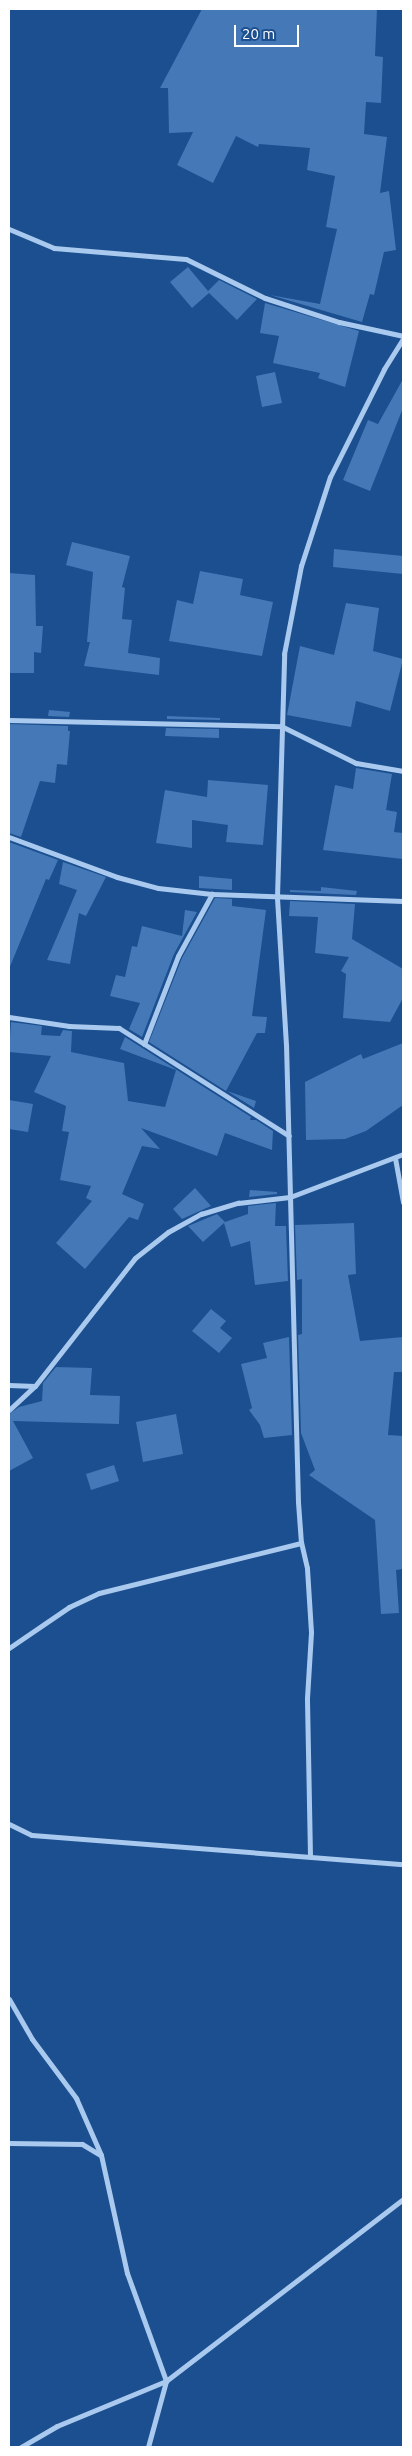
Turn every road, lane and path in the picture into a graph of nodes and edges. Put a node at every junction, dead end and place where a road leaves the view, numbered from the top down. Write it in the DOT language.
graph roads {
  1 [pos="9,229"];
  2 [pos="403,338"];
  3 [pos="9,720"];
  4 [pos="281,726"];
  5 [pos="403,771"];
  6 [pos="9,837"];
  7 [pos="212,894"];
  8 [pos="277,897"];
  9 [pos="403,901"];
  10 [pos="9,1017"];
  11 [pos="144,1044"];
  12 [pos="289,1136"];
  13 [pos="403,1154"];
  14 [pos="395,1158"];
  15 [pos="290,1197"];
  16 [pos="403,1202"];
  17 [pos="9,1385"];
  18 [pos="35,1386"];
  19 [pos="9,1410"];
  20 [pos="301,1544"];
  21 [pos="9,1648"];
  22 [pos="9,1824"];
  23 [pos="310,1856"];
  24 [pos="403,1864"];
  25 [pos="9,1999"];
  26 [pos="9,2143"];
  27 [pos="101,2155"];
  28 [pos="403,2199"];
  29 [pos="166,2382"];
  30 [pos="21,2447"];
  31 [pos="148,2447"];
  1 -- 2 [label="street"];
  2 -- 4 [label="street"];
  3 -- 4 [label="street"];
  4 -- 5 [label="street"];
  4 -- 8 [label="street"];
  6 -- 7 [label="street"];
  7 -- 8 [label="street"];
  7 -- 11 [label="street"];
  8 -- 9 [label="street"];
  8 -- 12 [label="street"];
  10 -- 11 [label="street"];
  11 -- 12 [label="street"];
  12 -- 15 [label="street"];
  13 -- 14 [label="street"];
  14 -- 15 [label="street"];
  14 -- 16 [label="street"];
  15 -- 18 [label="street"];
  15 -- 20 [label="street"];
  17 -- 18 [label="street"];
  18 -- 19 [label="street"];
  20 -- 21 [label="street"];
  20 -- 23 [label="street"];
  22 -- 23 [label="street"];
  23 -- 24 [label="street"];
  25 -- 27 [label="street"];
  26 -- 27 [label="street"];
  27 -- 29 [label="street"];
  28 -- 29 [label="street"];
  29 -- 30 [label="street"];
  29 -- 31 [label="street"];
}
